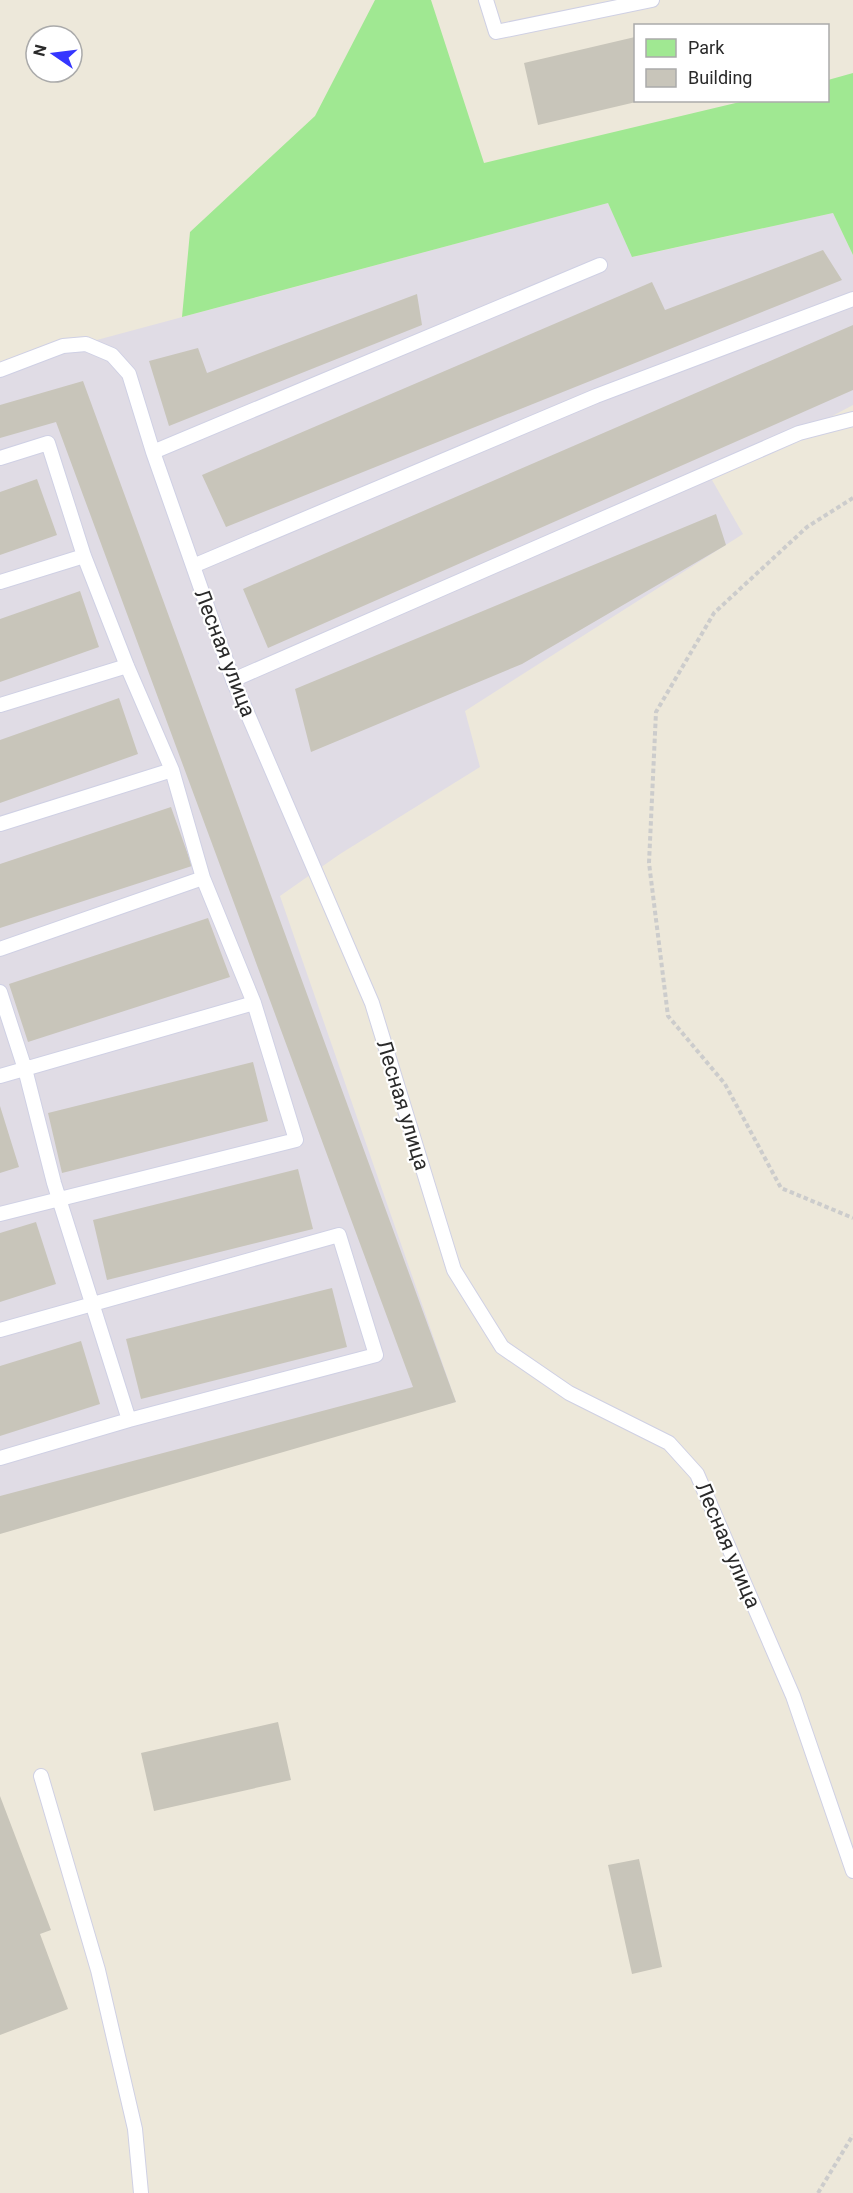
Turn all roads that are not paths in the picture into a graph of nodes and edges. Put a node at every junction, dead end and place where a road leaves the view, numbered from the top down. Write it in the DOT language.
graph roads {
  1 [pos="486,0"];
  2 [pos="652,0"];
  3 [pos="600,265"];
  4 [pos="853,299"];
  5 [pos="0,370"];
  6 [pos="853,419"];
  7 [pos="153,452"];
  8 [pos="0,458"];
  9 [pos="84,556"];
  10 [pos="193,566"];
  11 [pos="0,582"];
  12 [pos="127,666"];
  13 [pos="232,680"];
  14 [pos="0,705"];
  15 [pos="172,770"];
  16 [pos="0,824"];
  17 [pos="202,878"];
  18 [pos="0,949"];
  19 [pos="0,992"];
  20 [pos="254,1003"];
  21 [pos="25,1069"];
  22 [pos="0,1076"];
  23 [pos="60,1200"];
  24 [pos="0,1214"];
  25 [pos="92,1304"];
  26 [pos="0,1330"];
  27 [pos="129,1420"];
  28 [pos="0,1458"];
  29 [pos="41,1776"];
  30 [pos="853,1871"];
  31 [pos="141,2193"];
  1 -- 2 [label="lane"];
  3 -- 7 [label="lane"];
  4 -- 10 [label="lane"];
  5 -- 7 [label="lane, Лесная улица"];
  6 -- 13 [label="lane"];
  7 -- 10 [label="lane, Лесная улица"];
  8 -- 9 [label="lane"];
  9 -- 11 [label="lane"];
  9 -- 12 [label="lane"];
  10 -- 13 [label="lane, Лесная улица"];
  12 -- 14 [label="lane"];
  12 -- 15 [label="lane"];
  13 -- 30 [label="lane, Лесная улица"];
  15 -- 16 [label="lane"];
  15 -- 17 [label="lane"];
  17 -- 18 [label="lane"];
  17 -- 20 [label="lane"];
  19 -- 21 [label="lane"];
  20 -- 21 [label="lane"];
  20 -- 23 [label="lane"];
  21 -- 22 [label="lane"];
  21 -- 23 [label="lane"];
  23 -- 24 [label="lane"];
  23 -- 25 [label="lane"];
  25 -- 26 [label="lane"];
  25 -- 27 [label="lane"];
  25 -- 27 [label="lane"];
  27 -- 28 [label="lane"];
  29 -- 31 [label="lane"];
}
